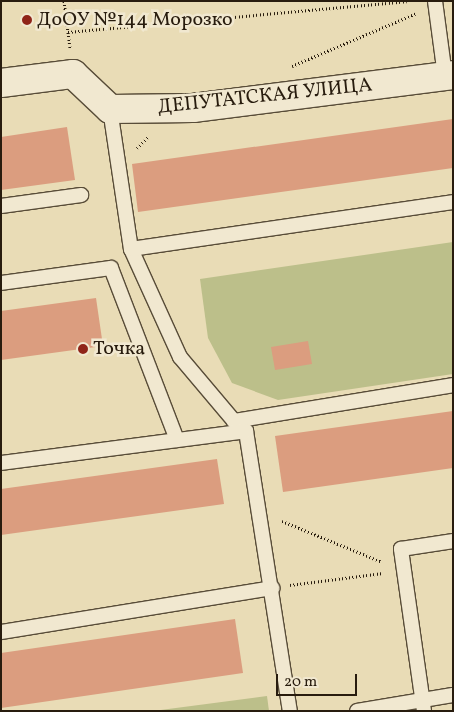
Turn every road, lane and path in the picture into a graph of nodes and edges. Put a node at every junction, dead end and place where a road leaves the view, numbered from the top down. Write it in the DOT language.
graph roads {
  1 [pos="64,1"];
  2 [pos="407,1"];
  3 [pos="436,3"];
  4 [pos="68,32"];
  5 [pos="283,70"];
  6 [pos="73,74"];
  7 [pos="449,76"];
  8 [pos="1,83"];
  9 [pos="110,109"];
  10 [pos="81,195"];
  11 [pos="453,202"];
  12 [pos="1,206"];
  13 [pos="130,249"];
  14 [pos="1,283"];
  15 [pos="453,385"];
  16 [pos="234,421"];
  17 [pos="246,431"];
  18 [pos="177,440"];
  19 [pos="1,463"];
  20 [pos="261,512"];
  21 [pos="453,541"];
  22 [pos="404,571"];
  23 [pos="272,588"];
  24 [pos="1,632"];
  25 [pos="453,695"];
  26 [pos="423,706"];
  27 [pos="290,711"];
  28 [pos="357,711"];
  1 -- 4 [label="path"];
  2 -- 4 [label="path"];
  3 -- 5 [label="path"];
  3 -- 7 [label="lane"];
  4 -- 6 [label="path"];
  6 -- 8 [label="street"];
  6 -- 9 [label="street"];
  7 -- 9 [label="street, ДЕПУТАТСКАЯ УЛИЦА"];
  9 -- 13 [label="lane"];
  10 -- 12 [label="lane"];
  11 -- 13 [label="lane"];
  13 -- 16 [label="lane"];
  14 -- 18 [label="lane"];
  15 -- 16 [label="lane"];
  16 -- 17 [label="lane"];
  17 -- 18 [label="lane"];
  17 -- 20 [label="lane"];
  18 -- 19 [label="lane"];
  20 -- 22 [label="path"];
  20 -- 23 [label="lane"];
  21 -- 22 [label="lane"];
  22 -- 23 [label="path"];
  22 -- 26 [label="lane"];
  23 -- 24 [label="lane"];
  23 -- 27 [label="lane"];
  25 -- 26 [label="lane"];
  26 -- 28 [label="lane"];
}
